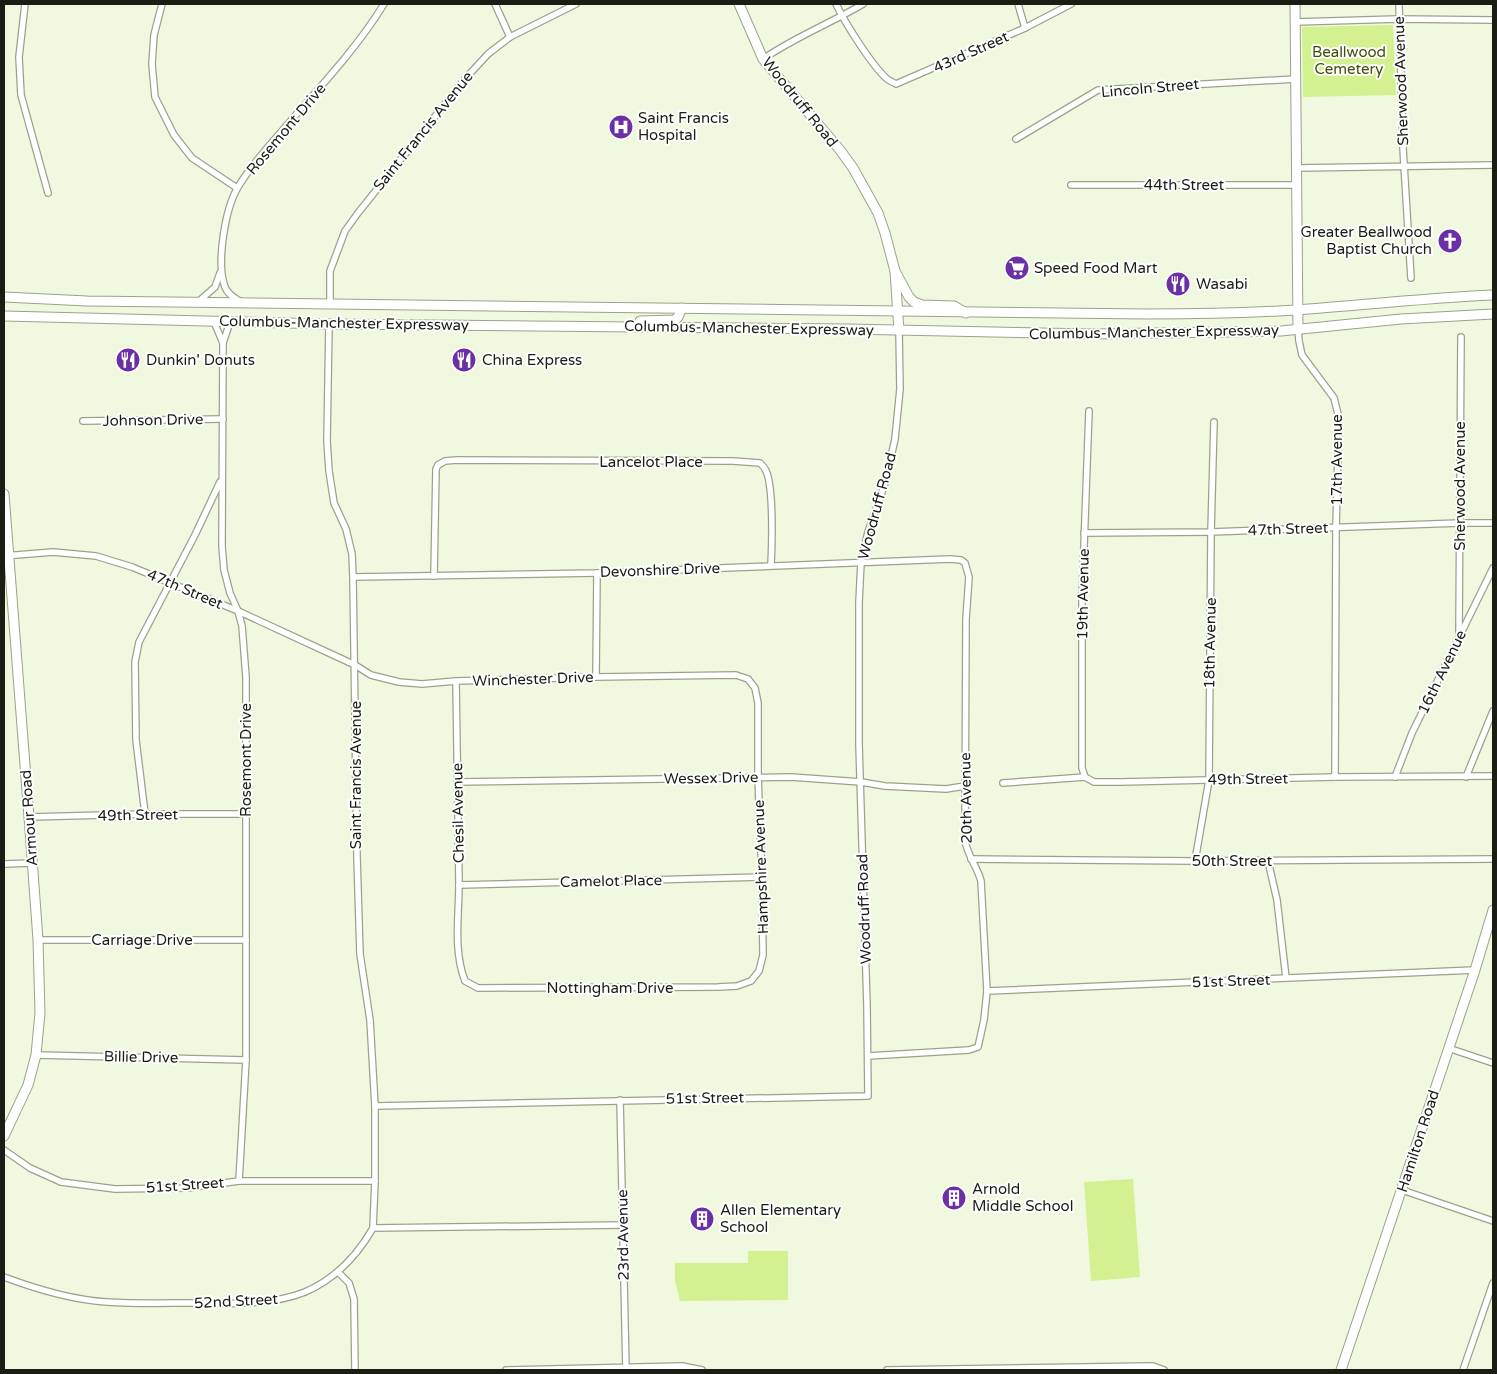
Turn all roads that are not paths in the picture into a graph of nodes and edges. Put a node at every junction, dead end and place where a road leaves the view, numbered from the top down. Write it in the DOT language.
graph roads {
  1 [pos="26,4"];
  2 [pos="162,4"];
  3 [pos="384,4"];
  4 [pos="495,4"];
  5 [pos="576,4"];
  6 [pos="739,4"];
  7 [pos="836,4"];
  8 [pos="863,4"];
  9 [pos="1018,4"];
  10 [pos="1070,4"];
  11 [pos="1296,4"];
  12 [pos="1399,4"];
  13 [pos="842,16"];
  14 [pos="1398,19"];
  15 [pos="1493,20"];
  16 [pos="1295,22"];
  17 [pos="1025,28"];
  18 [pos="510,36"];
  19 [pos="763,58"];
  20 [pos="1296,79"];
  21 [pos="1016,139"];
  22 [pos="1493,165"];
  23 [pos="1404,166"];
  24 [pos="1297,168"];
  25 [pos="1071,184"];
  26 [pos="1297,186"];
  27 [pos="237,188"];
  28 [pos="48,193"];
  29 [pos="222,269"];
  30 [pos="895,272"];
  31 [pos="1411,278"];
  32 [pos="1493,295"];
  33 [pos="4,297"];
  34 [pos="198,302"];
  35 [pos="242,302"];
  36 [pos="330,304"];
  37 [pos="682,308"];
  38 [pos="1298,310"];
  39 [pos="897,312"];
  40 [pos="966,313"];
  41 [pos="1493,314"];
  42 [pos="4,316"];
  43 [pos="214,322"];
  44 [pos="230,322"];
  45 [pos="328,324"];
  46 [pos="610,326"];
  47 [pos="899,330"];
  48 [pos="1298,330"];
  49 [pos="1461,337"];
  50 [pos="223,343"];
  51 [pos="1089,411"];
  52 [pos="222,419"];
  53 [pos="83,421"];
  54 [pos="1214,422"];
  55 [pos="221,480"];
  56 [pos="4,494"];
  57 [pos="1460,523"];
  58 [pos="1493,523"];
  59 [pos="1336,528"];
  60 [pos="1211,532"];
  61 [pos="1084,533"];
  62 [pos="7,556"];
  63 [pos="861,562"];
  64 [pos="965,563"];
  65 [pos="771,565"];
  66 [pos="1493,568"];
  67 [pos="597,573"];
  68 [pos="434,576"];
  69 [pos="354,577"];
  70 [pos="170,582"];
  71 [pos="238,611"];
  72 [pos="1460,634"];
  73 [pos="355,665"];
  74 [pos="714,675"];
  75 [pos="596,677"];
  76 [pos="456,681"];
  77 [pos="1493,711"];
  78 [pos="1493,776"];
  79 [pos="758,777"];
  80 [pos="1085,777"];
  81 [pos="1335,777"];
  82 [pos="1395,777"];
  83 [pos="1466,777"];
  84 [pos="1209,780"];
  85 [pos="457,782"];
  86 [pos="861,782"];
  87 [pos="1003,783"];
  88 [pos="964,786"];
  89 [pos="145,814"];
  90 [pos="246,814"];
  91 [pos="29,818"];
  92 [pos="1493,859"];
  93 [pos="971,860"];
  94 [pos="1268,861"];
  95 [pos="1195,862"];
  96 [pos="32,863"];
  97 [pos="4,864"];
  98 [pos="762,877"];
  99 [pos="459,885"];
  100 [pos="1493,910"];
  101 [pos="38,940"];
  102 [pos="246,940"];
  103 [pos="763,943"];
  104 [pos="458,945"];
  105 [pos="1475,970"];
  106 [pos="1286,978"];
  107 [pos="987,991"];
  108 [pos="1448,1048"];
  109 [pos="36,1055"];
  110 [pos="868,1056"];
  111 [pos="246,1060"];
  112 [pos="1493,1063"];
  113 [pos="620,1100"];
  114 [pos="375,1106"];
  115 [pos="4,1136"];
  116 [pos="4,1150"];
  117 [pos="239,1181"];
  118 [pos="376,1181"];
  119 [pos="1402,1190"];
  120 [pos="1493,1221"];
  121 [pos="623,1225"];
  122 [pos="374,1228"];
  123 [pos="338,1272"];
  124 [pos="4,1278"];
  125 [pos="1493,1283"];
  126 [pos="626,1369"];
  127 [pos="355,1370"];
  128 [pos="506,1370"];
  129 [pos="702,1370"];
  130 [pos="887,1370"];
  131 [pos="916,1370"];
  132 [pos="1164,1370"];
  133 [pos="1341,1370"];
  134 [pos="1463,1370"];
  1 -- 28 [label="street"];
  2 -- 27 [label="street"];
  3 -- 27 [label="street, Rosemont Drive"];
  4 -- 18 [label="street"];
  5 -- 18 [label="street, Saint Francis Avenue"];
  6 -- 19 [label="main road, Woodruff Road"];
  7 -- 13 [label="street"];
  8 -- 13 [label="street"];
  9 -- 17 [label="street"];
  10 -- 17 [label="street, 43rd Street"];
  11 -- 16 [label="main road, 17th Avenue"];
  12 -- 14 [label="street, Sherwood Avenue"];
  13 -- 17 [label="street, 43rd Street"];
  13 -- 19 [label="street"];
  14 -- 15 [label="street"];
  14 -- 16 [label="street"];
  14 -- 23 [label="street, Sherwood Avenue"];
  16 -- 20 [label="main road, 17th Avenue"];
  18 -- 36 [label="street, Saint Francis Avenue"];
  19 -- 30 [label="main road, Woodruff Road"];
  20 -- 21 [label="street, Lincoln Street"];
  20 -- 24 [label="main road, 17th Avenue"];
  22 -- 23 [label="street"];
  23 -- 24 [label="street"];
  23 -- 31 [label="street, Sherwood Avenue"];
  24 -- 26 [label="main road, 17th Avenue"];
  25 -- 26 [label="street, 44th Street"];
  26 -- 38 [label="main road, 17th Avenue"];
  27 -- 29 [label="street, Rosemont Drive"];
  29 -- 34 [label="street, Rosemont Drive"];
  29 -- 35 [label="street, Rosemont Drive"];
  30 -- 39 [label="main road, Woodruff Road"];
  30 -- 40 [label="main road"];
  32 -- 38 [label="main road, Columbus-Manchester Expressway"];
  33 -- 34 [label="main road, Columbus-Manchester Expressway"];
  34 -- 35 [label="main road, Columbus-Manchester Expressway"];
  35 -- 36 [label="main road, Columbus-Manchester Expressway"];
  36 -- 37 [label="main road, Columbus-Manchester Expressway"];
  37 -- 39 [label="main road, Columbus-Manchester Expressway"];
  37 -- 46 [label="main road"];
  38 -- 40 [label="main road, Columbus-Manchester Expressway"];
  38 -- 48 [label="main road, 17th Avenue"];
  39 -- 40 [label="main road, Columbus-Manchester Expressway"];
  39 -- 47 [label="main road, Woodruff Road"];
  41 -- 48 [label="main road, Columbus-Manchester Expressway"];
  42 -- 43 [label="main road, Columbus-Manchester Expressway"];
  43 -- 44 [label="main road, Columbus-Manchester Expressway"];
  43 -- 50 [label="street, Rosemont Drive"];
  44 -- 45 [label="main road, Columbus-Manchester Expressway"];
  44 -- 50 [label="street, Rosemont Drive"];
  45 -- 46 [label="main road, Columbus-Manchester Expressway"];
  45 -- 69 [label="street, Saint Francis Avenue"];
  46 -- 47 [label="main road, Columbus-Manchester Expressway"];
  47 -- 48 [label="main road, Columbus-Manchester Expressway"];
  47 -- 63 [label="street, Woodruff Road"];
  48 -- 59 [label="street, 17th Avenue"];
  49 -- 57 [label="street, Sherwood Avenue"];
  50 -- 52 [label="street, Rosemont Drive"];
  51 -- 61 [label="street, 19th Avenue"];
  52 -- 53 [label="street, Johnson Drive"];
  52 -- 55 [label="street, Rosemont Drive"];
  54 -- 60 [label="street, 18th Avenue"];
  55 -- 70 [label="street"];
  55 -- 71 [label="street, Rosemont Drive"];
  56 -- 62 [label="main road, Armour Road"];
  57 -- 58 [label="street, 47th Street"];
  57 -- 59 [label="street, 47th Street"];
  57 -- 72 [label="street, Sherwood Avenue"];
  59 -- 60 [label="street, 47th Street"];
  59 -- 81 [label="street, 17th Avenue"];
  60 -- 61 [label="street, 47th Street"];
  60 -- 84 [label="street, 18th Avenue"];
  61 -- 80 [label="street, 19th Avenue"];
  62 -- 70 [label="street, 47th Street"];
  62 -- 91 [label="main road, Armour Road"];
  63 -- 64 [label="street, Devonshire Drive"];
  63 -- 65 [label="street, Devonshire Drive"];
  63 -- 86 [label="street, Woodruff Road"];
  64 -- 88 [label="street, 20th Avenue"];
  65 -- 67 [label="street, Devonshire Drive"];
  65 -- 68 [label="street, Lancelot Place"];
  66 -- 72 [label="street, 16th Avenue"];
  67 -- 68 [label="street, Devonshire Drive"];
  67 -- 75 [label="street"];
  68 -- 69 [label="street, Devonshire Drive"];
  69 -- 73 [label="street, Saint Francis Avenue"];
  70 -- 71 [label="street, 47th Street"];
  70 -- 89 [label="street"];
  71 -- 73 [label="street, 47th Street"];
  71 -- 90 [label="street, Rosemont Drive"];
  72 -- 82 [label="street, 16th Avenue"];
  73 -- 76 [label="street, Winchester Drive"];
  73 -- 114 [label="street, Saint Francis Avenue"];
  74 -- 75 [label="street, Winchester Drive"];
  74 -- 79 [label="street, Hampshire Avenue"];
  75 -- 76 [label="street, Winchester Drive"];
  76 -- 85 [label="street, Chesil Avenue"];
  77 -- 83 [label="street"];
  78 -- 83 [label="street, 49th Street"];
  79 -- 85 [label="street, Wessex Drive"];
  79 -- 86 [label="street, Wessex Drive"];
  79 -- 98 [label="street, Hampshire Avenue"];
  80 -- 84 [label="street, 49th Street"];
  80 -- 87 [label="street, 49th Street"];
  81 -- 82 [label="street, 49th Street"];
  81 -- 84 [label="street, 49th Street"];
  82 -- 83 [label="street, 49th Street"];
  84 -- 95 [label="street, 18th Avenue"];
  85 -- 99 [label="street, Chesil Avenue"];
  86 -- 88 [label="street, Wessex Drive"];
  86 -- 110 [label="street, Woodruff Road"];
  88 -- 93 [label="street, 20th Avenue"];
  89 -- 90 [label="street, 49th Street"];
  89 -- 91 [label="street, 49th Street"];
  90 -- 102 [label="street, Rosemont Drive"];
  91 -- 96 [label="main road, Armour Road"];
  92 -- 94 [label="street, 50th Street"];
  93 -- 95 [label="street, 50th Street"];
  93 -- 107 [label="street, 20th Avenue"];
  94 -- 95 [label="street, 50th Street"];
  94 -- 106 [label="street"];
  96 -- 97 [label="street"];
  96 -- 101 [label="main road, Armour Road"];
  98 -- 99 [label="street, Camelot Place"];
  98 -- 103 [label="street, Hampshire Avenue"];
  99 -- 104 [label="street, Chesil Avenue"];
  100 -- 105 [label="main road, Hamilton Road"];
  101 -- 102 [label="street, Carriage Drive"];
  101 -- 109 [label="main road, Armour Road"];
  102 -- 111 [label="street, Rosemont Drive"];
  103 -- 104 [label="street, Nottingham Drive"];
  105 -- 106 [label="street, 51st Street"];
  105 -- 108 [label="main road, Hamilton Road"];
  106 -- 107 [label="street, 51st Street"];
  107 -- 110 [label="street, 20th Avenue"];
  108 -- 112 [label="street"];
  108 -- 119 [label="main road, Hamilton Road"];
  109 -- 111 [label="street, Billie Drive"];
  109 -- 115 [label="main road, Armour Road"];
  110 -- 113 [label="street, 51st Street"];
  111 -- 117 [label="street, Rosemont Drive"];
  113 -- 114 [label="street, 51st Street"];
  113 -- 121 [label="street, 23rd Avenue"];
  114 -- 118 [label="street, Saint Francis Avenue"];
  116 -- 117 [label="street, 51st Street"];
  117 -- 118 [label="street, 51st Street"];
  118 -- 122 [label="street, Saint Francis Avenue"];
  119 -- 120 [label="street"];
  119 -- 133 [label="main road, Hamilton Road"];
  121 -- 122 [label="street"];
  121 -- 126 [label="street, 23rd Avenue"];
  122 -- 123 [label="street, 52nd Street"];
  123 -- 124 [label="street, 52nd Street"];
  123 -- 127 [label="street"];
  125 -- 134 [label="street"];
  126 -- 128 [label="street"];
  126 -- 129 [label="street"];
  130 -- 131 [label="street"];
  131 -- 132 [label="street"];
}
